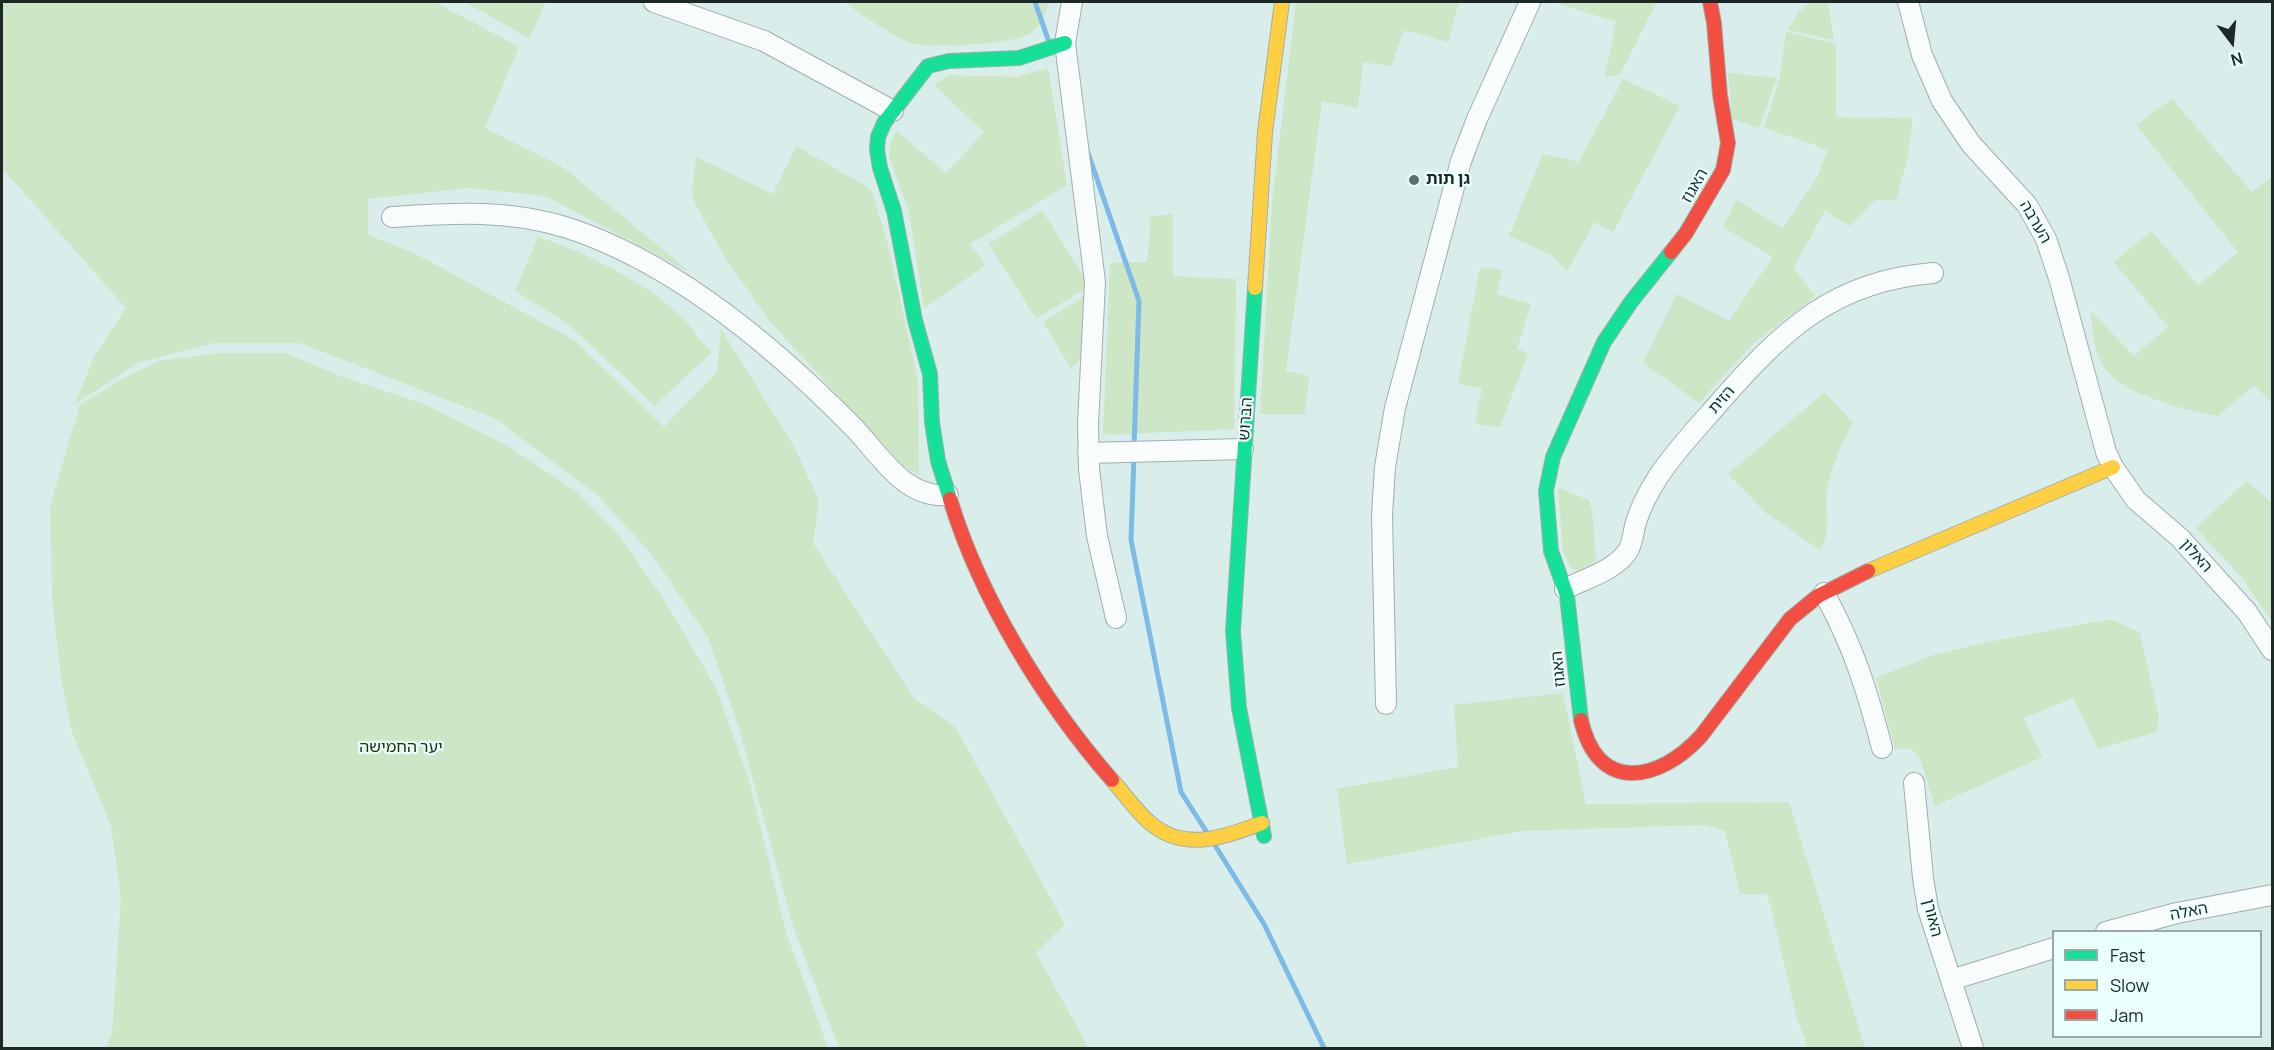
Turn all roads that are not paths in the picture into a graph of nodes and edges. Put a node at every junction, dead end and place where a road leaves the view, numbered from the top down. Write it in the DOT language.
graph roads {
  1 [pos="654,2"];
  2 [pos="1072,2"];
  3 [pos="1282,2"];
  4 [pos="1530,2"];
  5 [pos="1710,2"];
  6 [pos="1908,2"];
  7 [pos="1065,43"];
  8 [pos="893,111"];
  9 [pos="392,217"];
  10 [pos="1933,273"];
  11 [pos="1243,449"];
  12 [pos="1088,453"];
  13 [pos="2112,467"];
  14 [pos="948,495"];
  15 [pos="1565,589"];
  16 [pos="1824,593"];
  17 [pos="1116,618"];
  18 [pos="2272,650"];
  19 [pos="1386,704"];
  20 [pos="1882,748"];
  21 [pos="1914,783"];
  22 [pos="2272,896"];
  23 [pos="2113,930"];
  24 [pos="2052,949"];
  25 [pos="1951,980"];
  26 [pos="1973,1048"];
  1 -- 8 [label="street"];
  2 -- 7 [label="street"];
  3 -- 11 [label="street, הברוש"];
  4 -- 19 [label="street"];
  5 -- 15 [label="street, האגוז"];
  6 -- 13 [label="street, הערבה"];
  7 -- 8 [label="street"];
  7 -- 12 [label="street"];
  8 -- 14 [label="street"];
  9 -- 14 [label="street"];
  10 -- 15 [label="street, הזית"];
  11 -- 12 [label="street"];
  11 -- 14 [label="street, הברוש"];
  12 -- 17 [label="street"];
  13 -- 16 [label="street, האגוז"];
  13 -- 18 [label="street, האלון"];
  15 -- 16 [label="street, האגוז"];
  16 -- 20 [label="street"];
  21 -- 25 [label="street, האורן"];
  22 -- 23 [label="street, האלה"];
  24 -- 25 [label="street"];
  25 -- 26 [label="street, האורן"];
}
